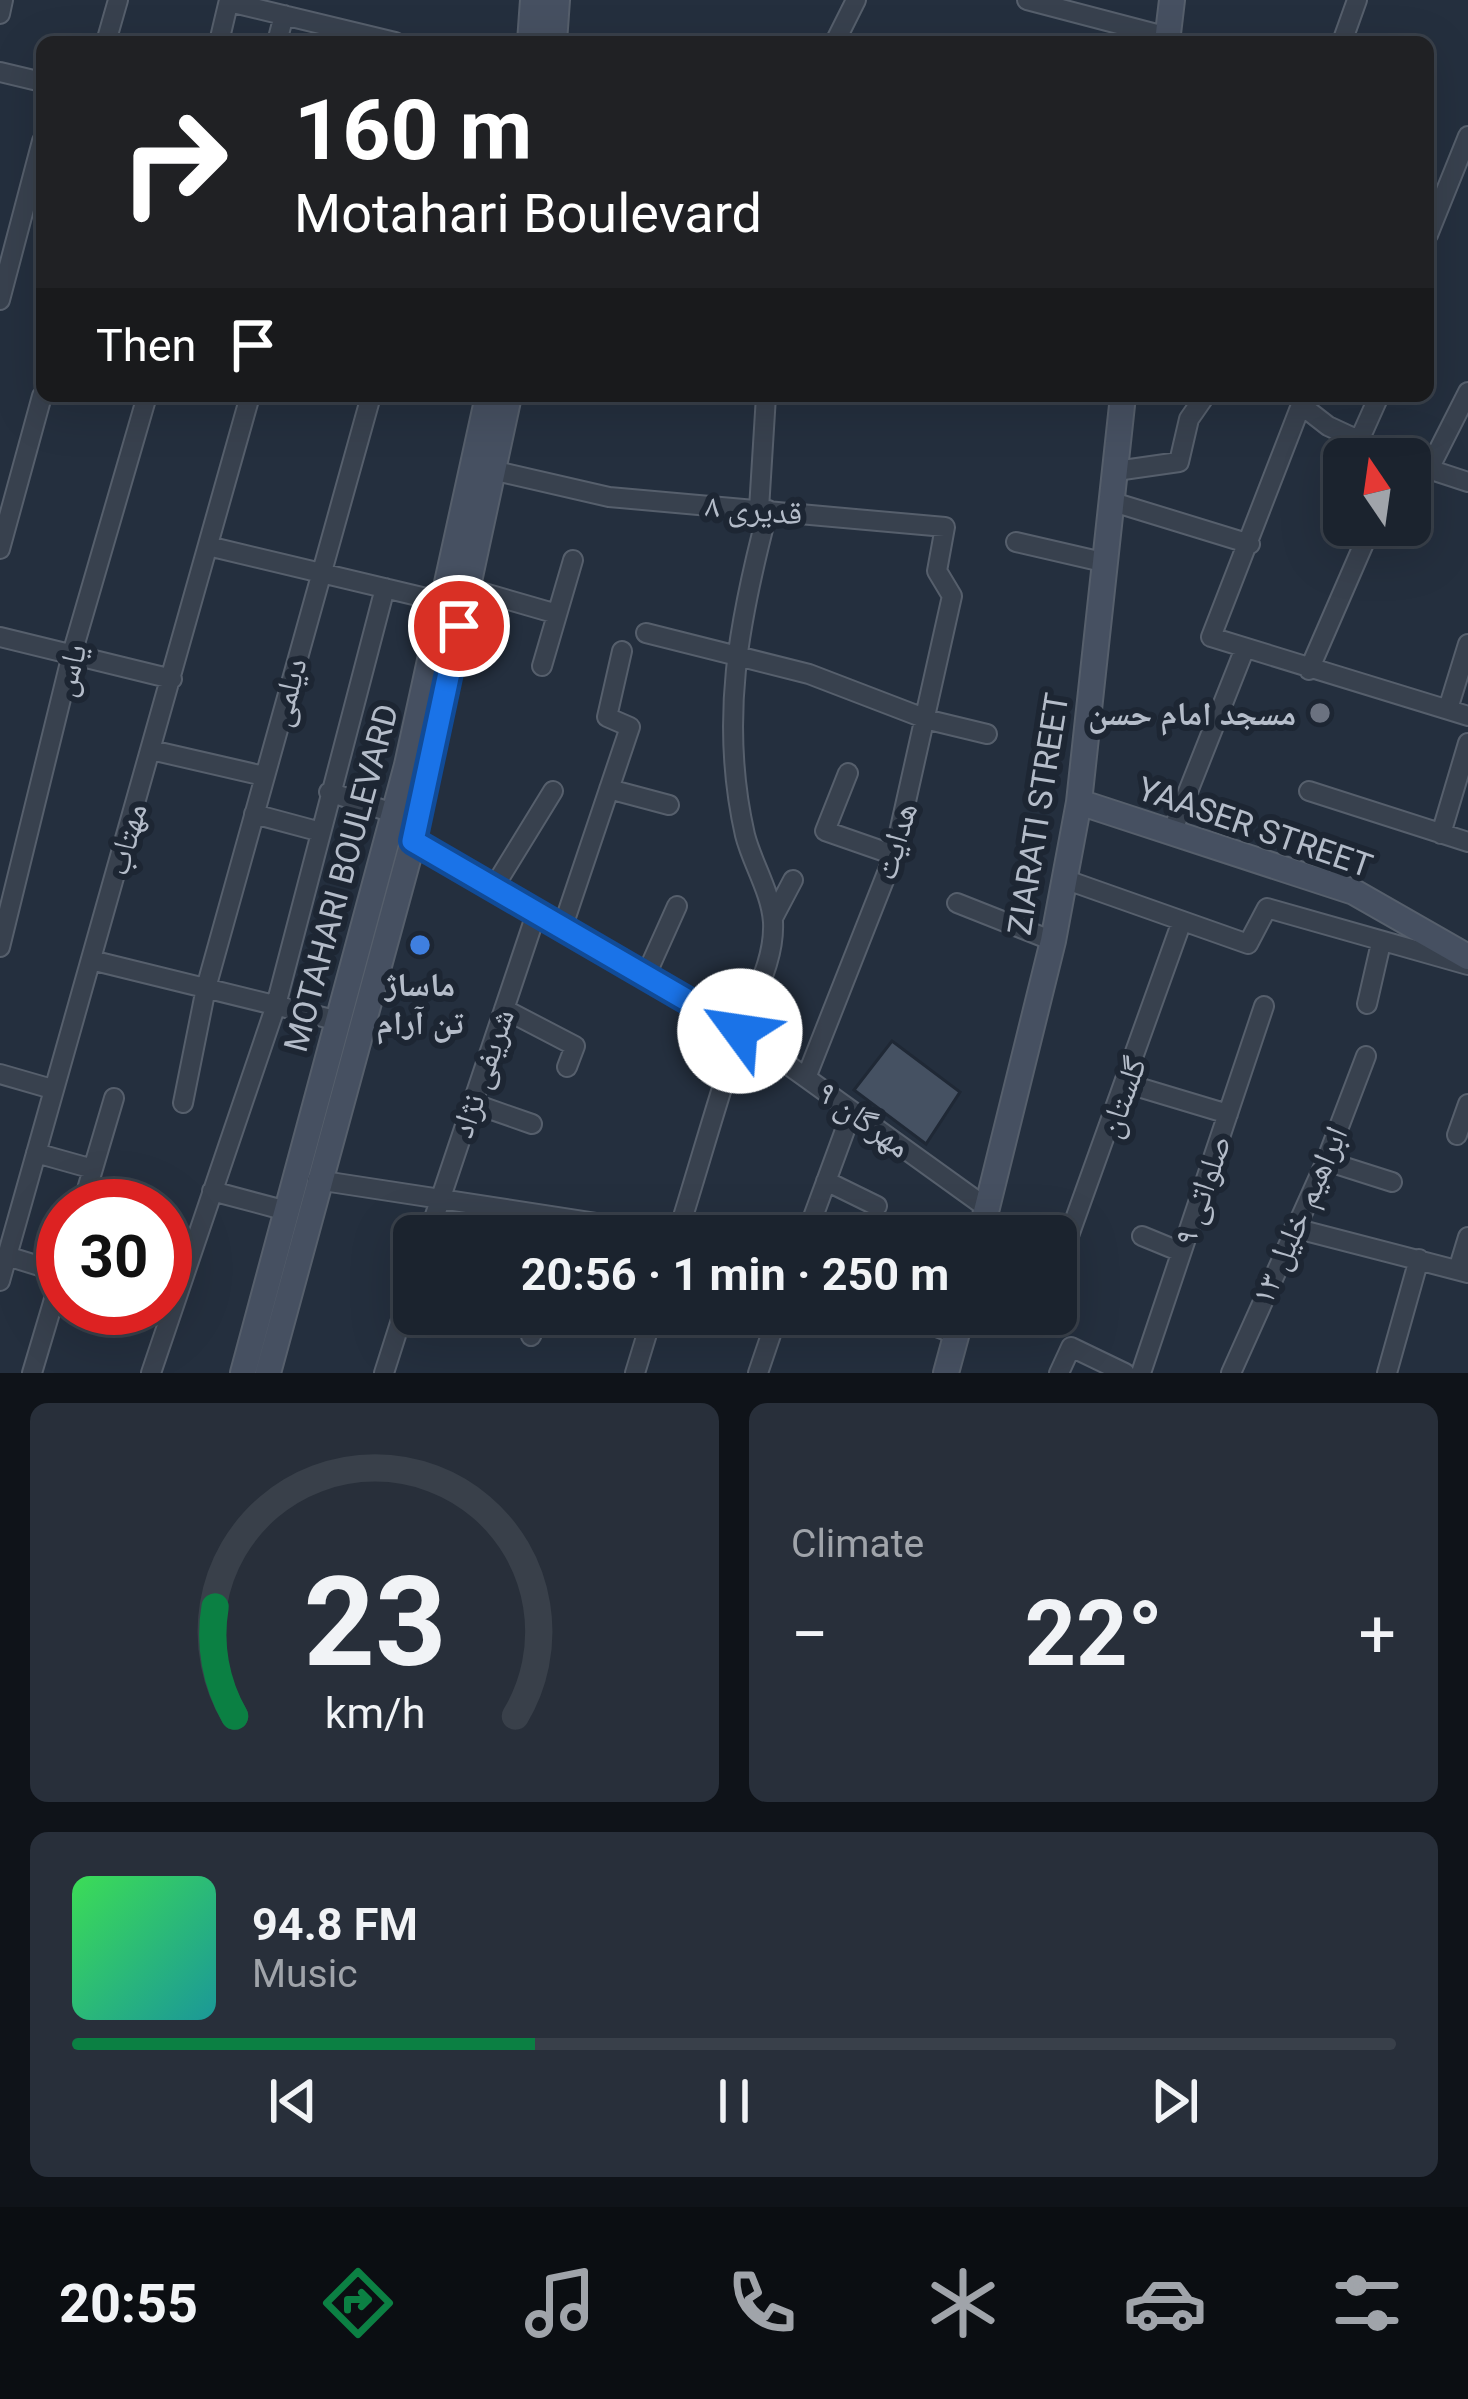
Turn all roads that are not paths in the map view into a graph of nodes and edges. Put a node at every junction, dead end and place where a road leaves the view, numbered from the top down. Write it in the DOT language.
graph roads {
  1 [pos="3,0"];
  2 [pos="118,0"];
  3 [pos="532,0"];
  4 [pos="557,0"];
  5 [pos="856,0"];
  6 [pos="1027,0"];
  7 [pos="1172,0"];
  8 [pos="1357,0"];
  9 [pos="229,1"];
  10 [pos="0,14"];
  11 [pos="284,16"];
  12 [pos="335,35"];
  13 [pos="108,36"];
  14 [pos="220,36"];
  15 [pos="279,36"];
  16 [pos="530,36"];
  17 [pos="554,36"];
  18 [pos="838,36"];
  19 [pos="1156,36"];
  20 [pos="1167,36"];
  21 [pos="1344,36"];
  22 [pos="0,72"];
  23 [pos="36,81"];
  24 [pos="1468,136"];
  25 [pos="36,164"];
  26 [pos="1450,188"];
  27 [pos="1468,198"];
  28 [pos="1434,222"];
  29 [pos="0,300"];
  30 [pos="1468,392"];
  31 [pos="40,402"];
  32 [pos="145,402"];
  33 [pos="248,402"];
  34 [pos="369,402"];
  35 [pos="487,402"];
  36 [pos="508,402"];
  37 [pos="766,402"];
  38 [pos="1121,402"];
  39 [pos="1201,402"];
  40 [pos="1375,402"];
  41 [pos="1350,438"];
  42 [pos="1360,438"];
  43 [pos="1431,449"];
  44 [pos="492,470"];
  45 [pos="1431,470"];
  46 [pos="1116,471"];
  47 [pos="1468,482"];
  48 [pos="1113,502"];
  49 [pos="763,509"];
  50 [pos="1016,542"];
  51 [pos="1250,544"];
  52 [pos="208,546"];
  53 [pos="1363,546"];
  54 [pos="0,548"];
  55 [pos="573,560"];
  56 [pos="1107,563"];
  57 [pos="320,573"];
  58 [pos="467,588"];
  59 [pos="385,589"];
  60 [pos="952,596"];
  61 [pos="443,602"];
  62 [pos="557,614"];
  63 [pos="646,634"];
  64 [pos="0,637"];
  65 [pos="1468,644"];
  66 [pos="1245,648"];
  67 [pos="622,651"];
  68 [pos="72,654"];
  69 [pos="736,654"];
  70 [pos="542,666"];
  71 [pos="1309,670"];
  72 [pos="172,679"];
  73 [pos="1448,710"];
  74 [pos="1468,716"];
  75 [pos="929,720"];
  76 [pos="987,734"];
  77 [pos="424,737"];
  78 [pos="1468,743"];
  79 [pos="152,750"];
  80 [pos="1465,768"];
  81 [pos="848,773"];
  82 [pos="264,776"];
  83 [pos="609,789"];
  84 [pos="554,791"];
  85 [pos="1309,791"];
  86 [pos="329,793"];
  87 [pos="1079,802"];
  88 [pos="669,805"];
  89 [pos="393,813"];
  90 [pos="254,814"];
  91 [pos="321,832"];
  92 [pos="1172,832"];
  93 [pos="1441,834"];
  94 [pos="413,841"];
  95 [pos="1468,842"];
  96 [pos="894,855"];
  97 [pos="1064,879"];
  98 [pos="793,880"];
  99 [pos="494,887"];
  100 [pos="957,903"];
  101 [pos="677,906"];
  102 [pos="537,911"];
  103 [pos="773,918"];
  104 [pos="1182,921"];
  105 [pos="563,926"];
  106 [pos="1053,941"];
  107 [pos="1381,943"];
  108 [pos="0,947"];
  109 [pos="1467,955"];
  110 [pos="91,960"];
  111 [pos="646,975"];
  112 [pos="206,988"];
  113 [pos="1367,1004"];
  114 [pos="276,1005"];
  115 [pos="1264,1006"];
  116 [pos="503,1009"];
  117 [pos="339,1021"];
  118 [pos="740,1031"];
  119 [pos="1366,1056"];
  120 [pos="567,1067"];
  121 [pos="0,1074"];
  122 [pos="806,1078"];
  123 [pos="1128,1084"];
  124 [pos="52,1089"];
  125 [pos="114,1098"];
  126 [pos="183,1103"];
  127 [pos="472,1103"];
  128 [pos="1468,1104"];
  129 [pos="852,1111"];
  130 [pos="1228,1114"];
  131 [pos="532,1124"];
  132 [pos="1457,1135"];
  133 [pos="36,1153"];
  134 [pos="1327,1161"];
  135 [pos="93,1169"];
  136 [pos="90,1179"];
  137 [pos="317,1180"];
  138 [pos="826,1181"];
  139 [pos="1392,1182"];
  140 [pos="212,1191"];
  141 [pos="440,1198"];
  142 [pos="878,1207"];
  143 [pos="987,1208"];
  144 [pos="287,1211"];
  145 [pos="435,1215"];
  146 [pos="547,1215"];
  147 [pos="685,1215"];
  148 [pos="814,1215"];
  149 [pos="985,1215"];
  150 [pos="1077,1217"];
  151 [pos="1294,1228"];
  152 [pos="1142,1236"];
  153 [pos="1468,1237"];
  154 [pos="1181,1252"];
  155 [pos="7,1256"];
  156 [pos="1419,1259"];
  157 [pos="36,1264"];
  158 [pos="1463,1271"];
  159 [pos="0,1281"];
  160 [pos="43,1335"];
  161 [pos="396,1335"];
  162 [pos="643,1335"];
  163 [pos="771,1335"];
  164 [pos="957,1335"];
  165 [pos="32,1373"];
  166 [pos="151,1373"];
  167 [pos="243,1373"];
  168 [pos="268,1373"];
  169 [pos="384,1373"];
  170 [pos="635,1373"];
  171 [pos="758,1373"];
  172 [pos="946,1373"];
  173 [pos="1059,1373"];
  174 [pos="1125,1373"];
  175 [pos="1141,1373"];
  176 [pos="1231,1373"];
  177 [pos="1387,1373"];
  1 -- 10 [label="street"];
  2 -- 13 [label="street"];
  3 -- 16 [label="main road"];
  4 -- 17 [label="main road"];
  5 -- 18 [label="street"];
  6 -- 19 [label="street"];
  7 -- 20 [label="main road"];
  8 -- 21 [label="street"];
  9 -- 11 [label="street"];
  9 -- 14 [label="street"];
  11 -- 12 [label="street"];
  11 -- 15 [label="street"];
  22 -- 23 [label="street"];
  24 -- 26 [label="street"];
  25 -- 29 [label="street"];
  26 -- 27 [label="street"];
  26 -- 28 [label="street"];
  30 -- 43 [label="street"];
  31 -- 54 [label="street"];
  32 -- 68 [label="street, یاس"];
  33 -- 52 [label="street, مهتاب"];
  34 -- 57 [label="street, دیلمی"];
  35 -- 61 [label="main road, MOTAHARI BOULEVARD"];
  36 -- 44 [label="main road, MOTAHARI BOULEVARD"];
  37 -- 49 [label="street"];
  38 -- 46 [label="main road, ZIARATI STREET"];
  39 -- 46 [label="street"];
  40 -- 42 [label="street"];
  41 -- 51 [label="street"];
  44 -- 49 [label="street, قدیری ۸"];
  44 -- 58 [label="main road, MOTAHARI BOULEVARD"];
  45 -- 47 [label="street"];
  46 -- 48 [label="main road, ZIARATI STREET"];
  48 -- 51 [label="street"];
  48 -- 56 [label="main road, ZIARATI STREET"];
  49 -- 60 [label="street, قدیری ۸"];
  49 -- 69 [label="street"];
  50 -- 56 [label="street"];
  51 -- 66 [label="street"];
  52 -- 57 [label="street"];
  52 -- 72 [label="street, مهتاب"];
  53 -- 71 [label="street"];
  55 -- 62 [label="street"];
  56 -- 87 [label="main road, ZIARATI STREET"];
  57 -- 59 [label="street"];
  57 -- 82 [label="street, دیلمی"];
  58 -- 62 [label="street"];
  58 -- 77 [label="main road, MOTAHARI BOULEVARD"];
  59 -- 61 [label="street"];
  59 -- 86 [label="street"];
  60 -- 75 [label="street, هدایت"];
  61 -- 77 [label="main road, MOTAHARI BOULEVARD"];
  62 -- 70 [label="street"];
  63 -- 69 [label="street"];
  64 -- 68 [label="street"];
  65 -- 73 [label="street"];
  66 -- 71 [label="street"];
  66 -- 92 [label="street"];
  67 -- 83 [label="street"];
  68 -- 72 [label="street"];
  68 -- 108 [label="street, یاس"];
  69 -- 75 [label="street"];
  69 -- 103 [label="street"];
  71 -- 73 [label="street"];
  72 -- 79 [label="street, مهتاب"];
  73 -- 74 [label="street"];
  75 -- 76 [label="street"];
  75 -- 96 [label="street, هدایت"];
  77 -- 89 [label="main road, MOTAHARI BOULEVARD"];
  77 -- 94 [label="main road, MOTAHARI BOULEVARD"];
  78 -- 80 [label="street"];
  79 -- 82 [label="street"];
  79 -- 110 [label="street, مهتاب"];
  80 -- 93 [label="street"];
  81 -- 96 [label="street"];
  82 -- 90 [label="street, دیلمی"];
  83 -- 88 [label="street"];
  83 -- 105 [label="street"];
  84 -- 99 [label="street"];
  85 -- 93 [label="street"];
  86 -- 89 [label="street"];
  86 -- 91 [label="street"];
  87 -- 92 [label="main road, YAASER STREET"];
  87 -- 97 [label="main road, ZIARATI STREET"];
  89 -- 117 [label="main road, MOTAHARI BOULEVARD"];
  90 -- 91 [label="street"];
  90 -- 112 [label="street, دیلمی"];
  91 -- 114 [label="street"];
  92 -- 109 [label="main road, YAASER STREET"];
  93 -- 95 [label="street"];
  94 -- 99 [label="street, مهرگان ۹"];
  94 -- 137 [label="main road, MOTAHARI BOULEVARD"];
  96 -- 122 [label="street, هدایت"];
  97 -- 104 [label="street"];
  97 -- 106 [label="main road, ZIARATI STREET"];
  98 -- 103 [label="street"];
  99 -- 102 [label="street, مهرگان ۹"];
  100 -- 106 [label="street"];
  101 -- 111 [label="street"];
  102 -- 105 [label="street, مهرگان ۹"];
  102 -- 116 [label="street, شریفی نژاد"];
  103 -- 118 [label="street"];
  104 -- 107 [label="street"];
  104 -- 123 [label="street, گلستان"];
  105 -- 111 [label="street, مهرگان ۹"];
  106 -- 143 [label="main road, ZIARATI STREET"];
  107 -- 109 [label="street"];
  107 -- 113 [label="street"];
  110 -- 112 [label="street"];
  110 -- 124 [label="street, مهتاب"];
  111 -- 118 [label="street, مهرگان ۹"];
  112 -- 114 [label="street"];
  112 -- 126 [label="street, دیلمی"];
  114 -- 117 [label="street"];
  114 -- 140 [label="street"];
  115 -- 130 [label="street, صلواتی ۹"];
  116 -- 120 [label="street"];
  116 -- 127 [label="street, شریفی نژاد"];
  117 -- 144 [label="main road, MOTAHARI BOULEVARD"];
  118 -- 122 [label="street, مهرگان ۹"];
  118 -- 147 [label="street"];
  119 -- 134 [label="street, ابراهیم خلیل ۱۳"];
  121 -- 124 [label="street"];
  122 -- 129 [label="street, مهرگان ۹"];
  123 -- 130 [label="street"];
  123 -- 150 [label="street, گلستان"];
  124 -- 133 [label="street, مهتاب"];
  125 -- 135 [label="street"];
  127 -- 131 [label="street"];
  127 -- 141 [label="street, شریفی نژاد"];
  128 -- 132 [label="street"];
  129 -- 138 [label="street"];
  129 -- 143 [label="street, مهرگان ۹"];
  130 -- 154 [label="street, صلواتی ۹"];
  133 -- 135 [label="street"];
  133 -- 155 [label="street, مهتاب"];
  134 -- 139 [label="street"];
  134 -- 151 [label="street, ابراهیم خلیل ۱۳"];
  135 -- 136 [label="street"];
  137 -- 141 [label="street"];
  137 -- 168 [label="main road, MOTAHARI BOULEVARD"];
  138 -- 142 [label="street"];
  138 -- 148 [label="street"];
  140 -- 144 [label="street"];
  140 -- 166 [label="street"];
  141 -- 145 [label="street, شریفی نژاد"];
  141 -- 146 [label="street"];
  143 -- 149 [label="main road, ZIARATI STREET"];
  144 -- 167 [label="main road, MOTAHARI BOULEVARD"];
  151 -- 156 [label="street"];
  151 -- 176 [label="street, ابراهیم خلیل ۱۳"];
  152 -- 154 [label="street"];
  153 -- 158 [label="street"];
  154 -- 175 [label="street, صلواتی ۹"];
  155 -- 157 [label="street"];
  155 -- 159 [label="street, مهتاب"];
  156 -- 158 [label="street"];
  156 -- 177 [label="street"];
  160 -- 165 [label="street"];
  161 -- 169 [label="street"];
  162 -- 170 [label="street"];
  163 -- 171 [label="street"];
  164 -- 172 [label="main road"];
  173 -- 174 [label="street"];
}
